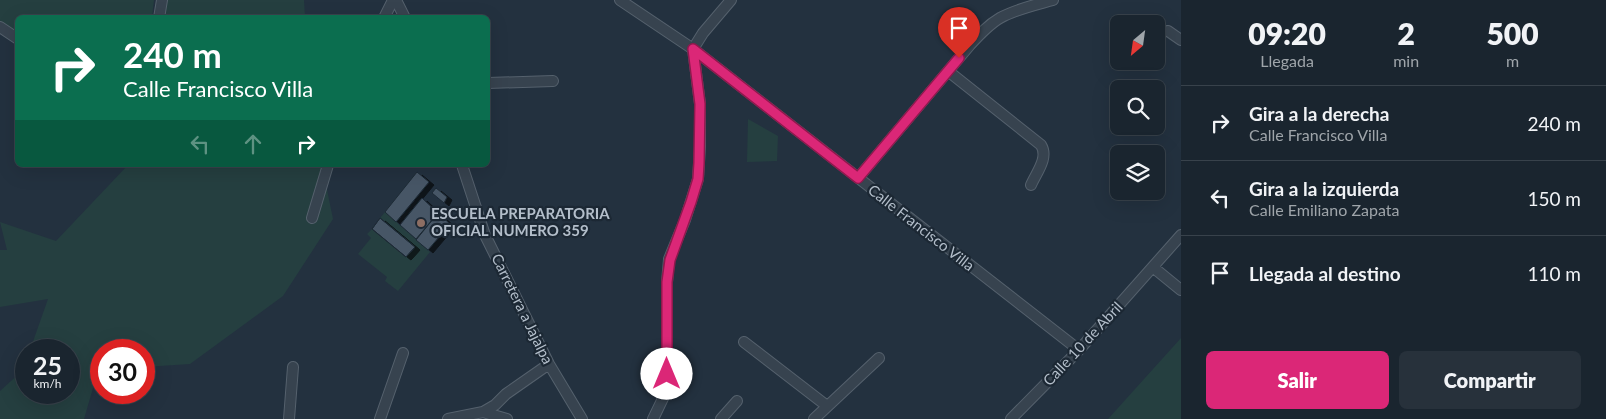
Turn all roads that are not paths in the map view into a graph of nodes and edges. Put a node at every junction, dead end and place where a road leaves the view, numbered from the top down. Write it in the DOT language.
graph roads {
  1 [pos="162,0"];
  2 [pos="395,0"];
  3 [pos="620,0"];
  4 [pos="731,0"];
  5 [pos="1053,0"];
  6 [pos="160,15"];
  7 [pos="386,15"];
  8 [pos="403,15"];
  9 [pos="0,27"];
  10 [pos="1168,31"];
  11 [pos="15,37"];
  12 [pos="1181,40"];
  13 [pos="693,49"];
  14 [pos="948,71"];
  15 [pos="553,81"];
  16 [pos="490,83"];
  17 [pos="327,167"];
  18 [pos="463,167"];
  19 [pos="858,178"];
  20 [pos="1030,185"];
  21 [pos="312,218"];
  22 [pos="1181,235"];
  23 [pos="1154,268"];
  24 [pos="1181,290"];
  25 [pos="744,342"];
  26 [pos="1079,350"];
  27 [pos="404,353"];
  28 [pos="879,358"];
  29 [pos="549,364"];
  30 [pos="294,367"];
  31 [pos="737,400"];
  32 [pos="827,406"];
  33 [pos="483,412"];
  34 [pos="289,419"];
  35 [pos="380,419"];
  36 [pos="448,419"];
  37 [pos="507,419"];
  38 [pos="582,419"];
  39 [pos="653,419"];
  40 [pos="721,419"];
  41 [pos="814,419"];
  42 [pos="1011,419"];
  1 -- 6 [label="street"];
  2 -- 7 [label="street"];
  2 -- 8 [label="street"];
  3 -- 13 [label="street, Calle Francisco Villa"];
  4 -- 13 [label="street"];
  5 -- 14 [label="street"];
  9 -- 11 [label="street"];
  10 -- 12 [label="street"];
  13 -- 19 [label="street, Calle Francisco Villa"];
  13 -- 39 [label="street"];
  14 -- 19 [label="street"];
  14 -- 20 [label="street"];
  15 -- 16 [label="street"];
  17 -- 21 [label="street"];
  18 -- 29 [label="street, Carretera a Jajalpa"];
  19 -- 26 [label="street, Calle Francisco Villa"];
  22 -- 23 [label="street, Calle 10 de Abril"];
  23 -- 24 [label="street"];
  23 -- 26 [label="street, Calle 10 de Abril"];
  25 -- 32 [label="street"];
  26 -- 42 [label="street, Calle 10 de Abril"];
  27 -- 35 [label="street"];
  28 -- 32 [label="street"];
  29 -- 33 [label="street"];
  29 -- 38 [label="street, Carretera a Jajalpa"];
  30 -- 34 [label="street"];
  31 -- 40 [label="street"];
  32 -- 41 [label="street"];
  33 -- 36 [label="street"];
  33 -- 37 [label="street"];
}
